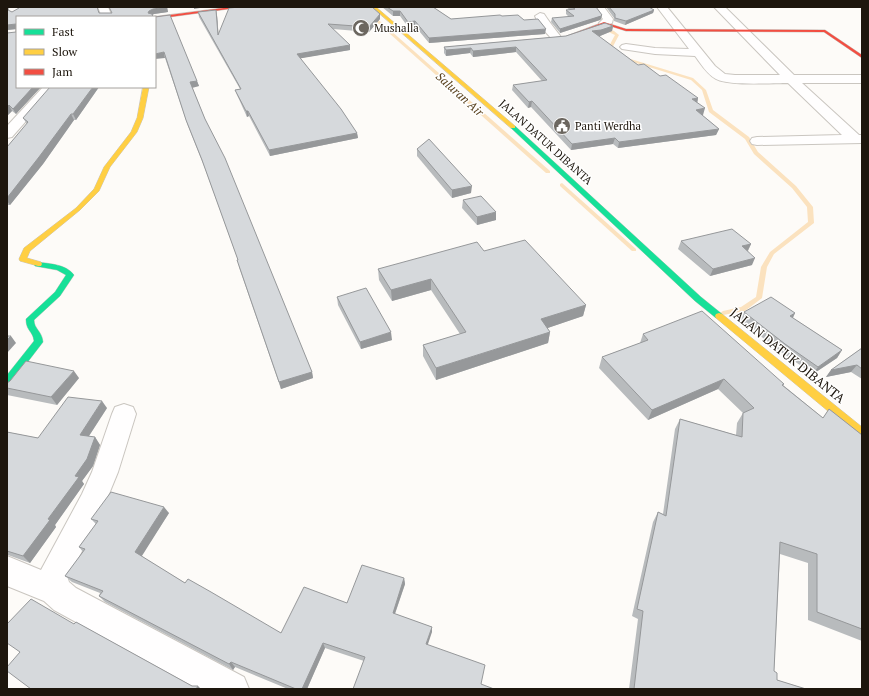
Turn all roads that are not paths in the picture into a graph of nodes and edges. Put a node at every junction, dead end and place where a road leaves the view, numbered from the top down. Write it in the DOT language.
graph roads {
  1 [pos="241,7"];
  2 [pos="374,7"];
  3 [pos="599,7"];
  4 [pos="662,7"];
  5 [pos="719,7"];
  6 [pos="540,16"];
  7 [pos="156,18"];
  8 [pos="604,23"];
  9 [pos="679,30"];
  10 [pos="742,30"];
  11 [pos="552,38"];
  12 [pos="626,47"];
  13 [pos="438,48"];
  14 [pos="423,49"];
  15 [pos="699,53"];
  16 [pos="862,57"];
  17 [pos="862,78"];
  18 [pos="791,79"];
  19 [pos="49,88"];
  20 [pos="146,88"];
  21 [pos="30,109"];
  22 [pos="15,110"];
  23 [pos="7,134"];
  24 [pos="859,139"];
  25 [pos="757,141"];
  26 [pos="7,382"];
  27 [pos="124,414"];
  28 [pos="862,434"];
  29 [pos="7,571"];
  30 [pos="55,590"];
  31 [pos="232,689"];
  1 -- 7 [label="street"];
  2 -- 14 [label="street, JALAN DATUK DIBANTA"];
  3 -- 8 [label="street"];
  4 -- 9 [label="street"];
  5 -- 10 [label="street"];
  6 -- 11 [label="street"];
  8 -- 9 [label="street"];
  8 -- 11 [label="street"];
  9 -- 10 [label="street"];
  9 -- 15 [label="street"];
  10 -- 16 [label="street"];
  10 -- 18 [label="street"];
  12 -- 15 [label="street"];
  13 -- 14 [label="street"];
  14 -- 28 [label="street, JALAN DATUK DIBANTA"];
  15 -- 18 [label="street"];
  17 -- 18 [label="street"];
  18 -- 24 [label="street"];
  19 -- 21 [label="street"];
  20 -- 26 [label="street"];
  21 -- 22 [label="street"];
  21 -- 23 [label="street"];
  24 -- 25 [label="street"];
  27 -- 30 [label="street"];
  29 -- 30 [label="street"];
  30 -- 31 [label="street"];
}
